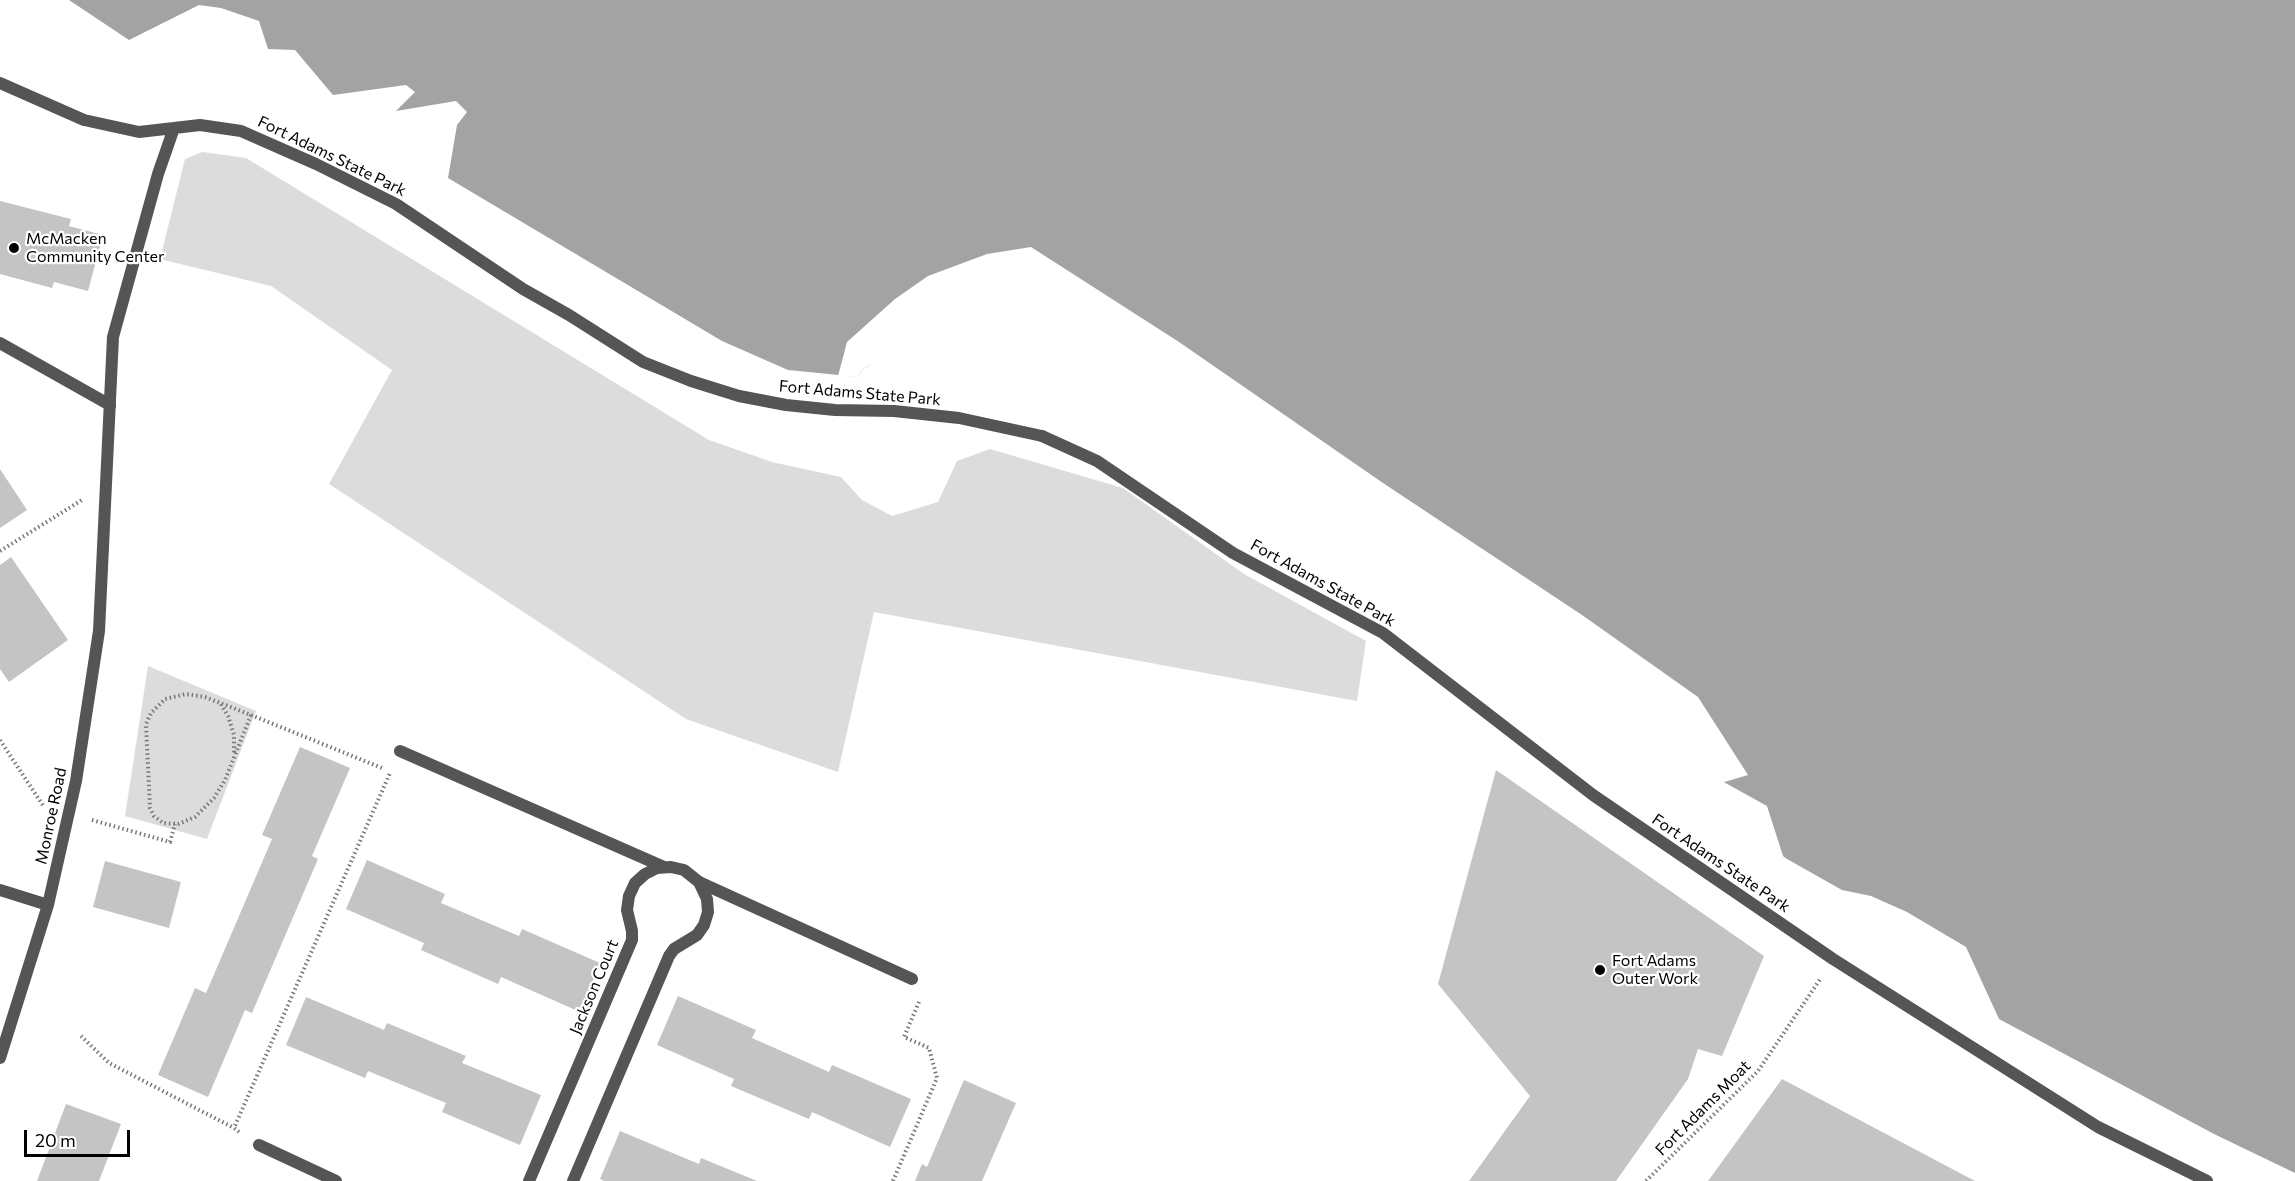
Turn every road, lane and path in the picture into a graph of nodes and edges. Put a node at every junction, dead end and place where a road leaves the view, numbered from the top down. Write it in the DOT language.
graph roads {
  1 [pos="0,83"];
  2 [pos="174,128"];
  3 [pos="0,343"];
  4 [pos="110,405"];
  5 [pos="106,498"];
  6 [pos="0,551"];
  7 [pos="220,703"];
  8 [pos="251,715"];
  9 [pos="0,740"];
  10 [pos="400,751"];
  11 [pos="234,757"];
  12 [pos="69,821"];
  13 [pos="175,824"];
  14 [pos="664,867"];
  15 [pos="699,882"];
  16 [pos="0,890"];
  17 [pos="48,905"];
  18 [pos="1833,959"];
  19 [pos="912,979"];
  20 [pos="81,1036"];
  21 [pos="0,1058"];
  22 [pos="234,1128"];
  23 [pos="259,1146"];
  24 [pos="336,1181"];
  25 [pos="529,1181"];
  26 [pos="573,1181"];
  27 [pos="893,1181"];
  28 [pos="1646,1181"];
  29 [pos="2207,1181"];
  1 -- 2 [label="street, Fort Adams State Park"];
  2 -- 4 [label="street"];
  2 -- 18 [label="street, Fort Adams State Park"];
  3 -- 4 [label="street"];
  4 -- 5 [label="street"];
  5 -- 6 [label="path"];
  5 -- 12 [label="street, Monroe Road"];
  7 -- 8 [label="path"];
  7 -- 11 [label="path"];
  7 -- 13 [label="path"];
  8 -- 11 [label="path"];
  8 -- 22 [label="path"];
  9 -- 12 [label="path"];
  10 -- 14 [label="street"];
  11 -- 13 [label="path"];
  12 -- 13 [label="path"];
  12 -- 17 [label="street, Monroe Road"];
  14 -- 15 [label="street"];
  14 -- 25 [label="street, Jackson Court"];
  15 -- 19 [label="street"];
  15 -- 26 [label="street"];
  16 -- 17 [label="street"];
  17 -- 21 [label="street, Monroe Road"];
  18 -- 28 [label="path, Fort Adams Moat"];
  18 -- 29 [label="street, Fort Adams State Park"];
  19 -- 27 [label="path"];
  20 -- 22 [label="path"];
  22 -- 23 [label="path"];
  23 -- 24 [label="street"];
}
